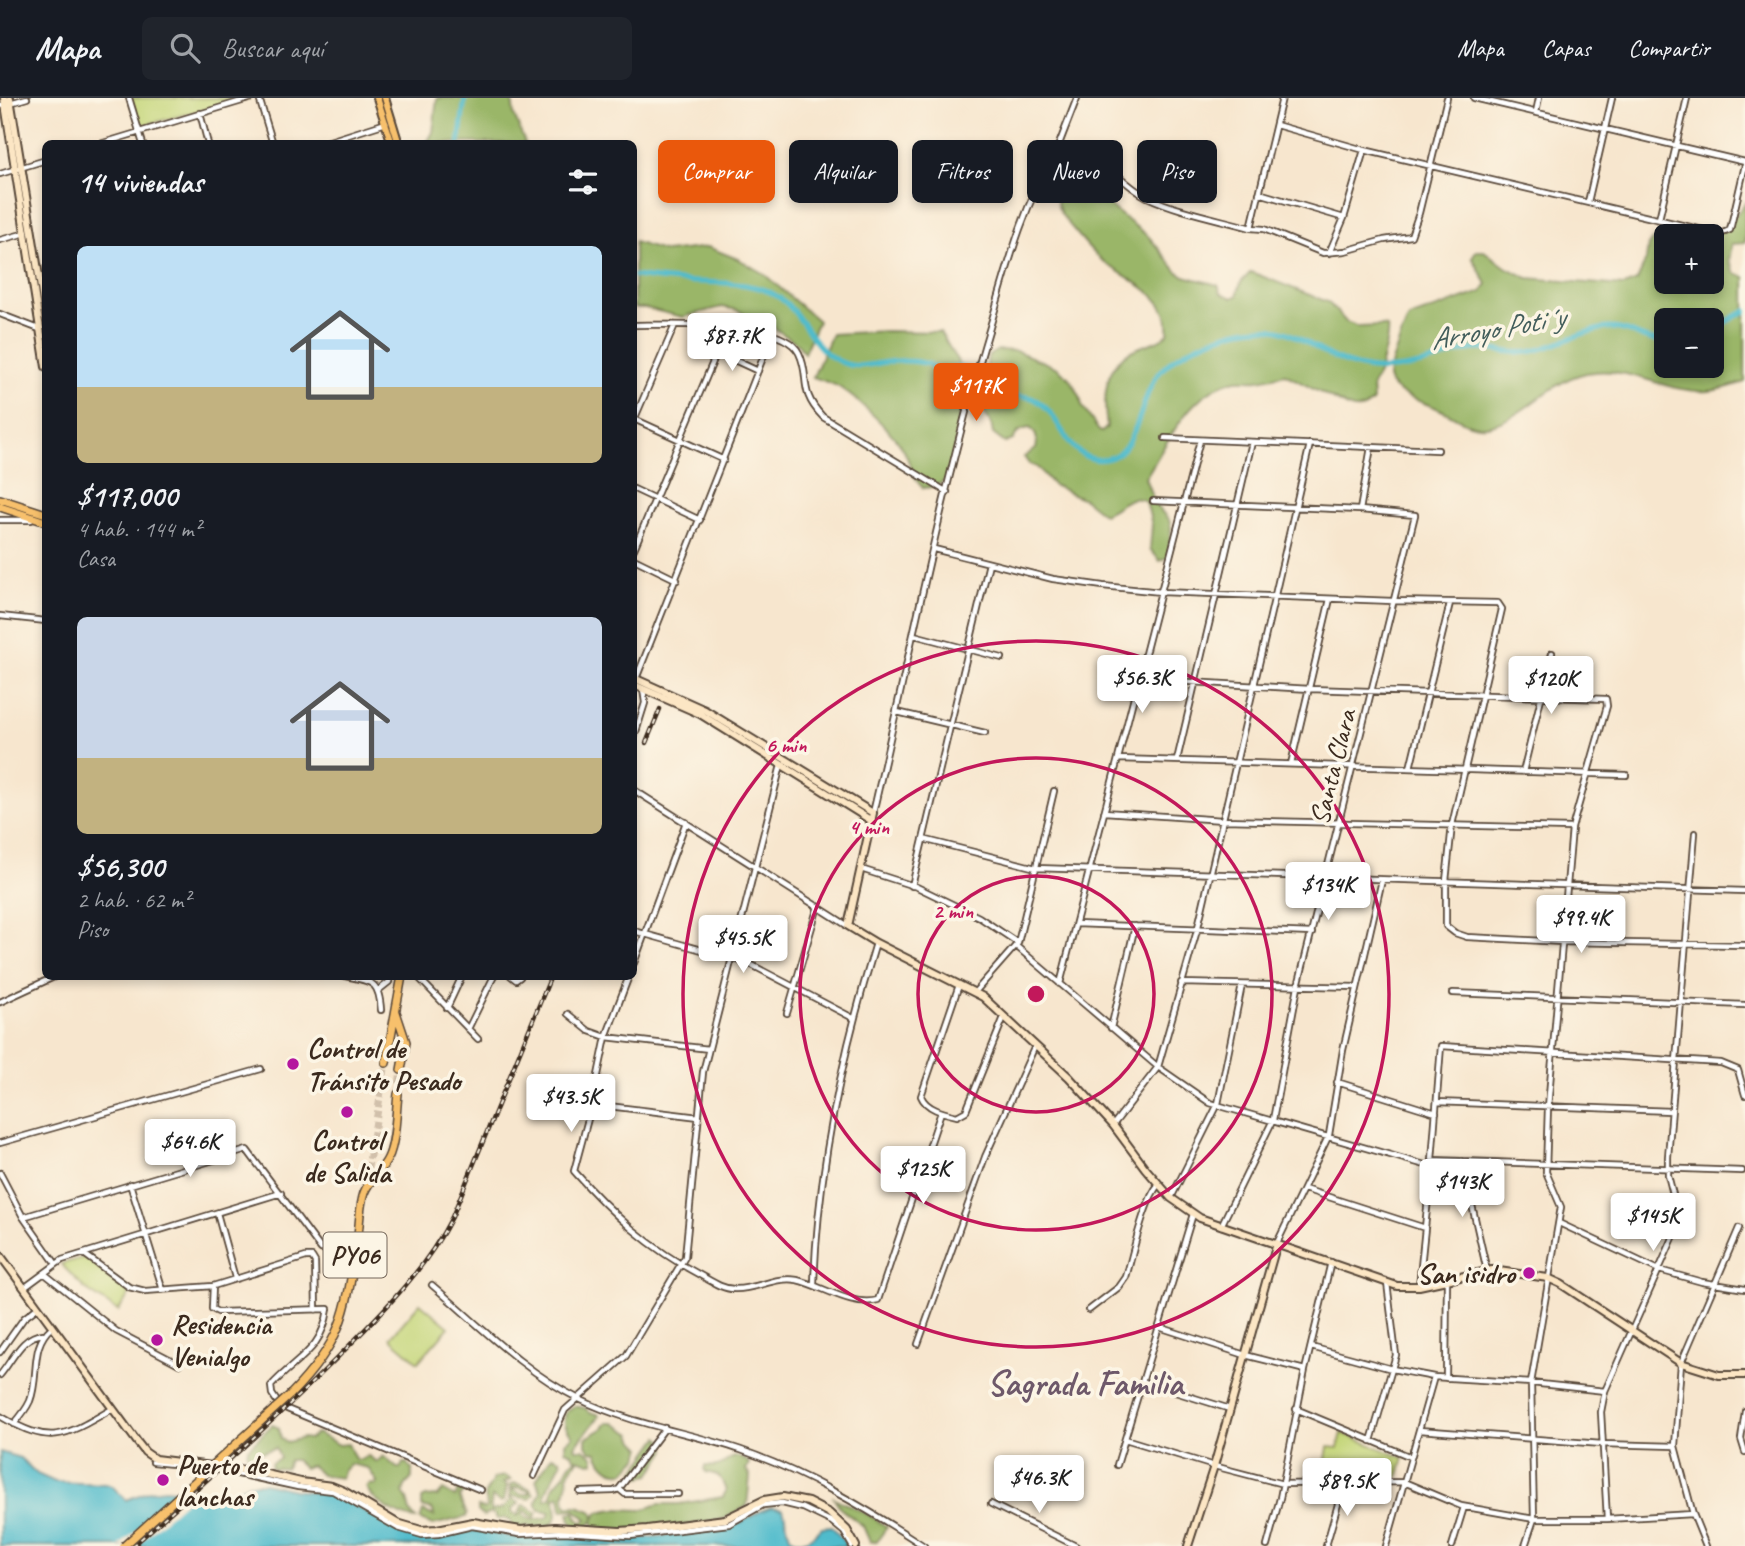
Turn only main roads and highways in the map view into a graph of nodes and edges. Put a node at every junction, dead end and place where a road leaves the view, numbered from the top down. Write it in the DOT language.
graph roads {
  1 [pos="377,98"];
  2 [pos="385,98"];
  3 [pos="5,102"];
  4 [pos="389,122"];
  5 [pos="391,140"];
  6 [pos="398,140"];
  7 [pos="28,233"];
  8 [pos="42,300"];
  9 [pos="42,345"];
  10 [pos="0,499"];
  11 [pos="0,507"];
  12 [pos="42,513"];
  13 [pos="36,515"];
  14 [pos="42,520"];
  15 [pos="637,684"];
  16 [pos="637,685"];
  17 [pos="872,817"];
  18 [pos="401,980"];
  19 [pos="395,1011"];
  20 [pos="386,1063"];
  21 [pos="401,1070"];
  22 [pos="398,1094"];
  23 [pos="1277,1243"];
  24 [pos="0,1255"];
  25 [pos="1745,1376"];
  26 [pos="124,1546"];
  27 [pos="854,1546"];
  28 [pos="1189,1546"];
  1 -- 4 [label="main road"];
  2 -- 4 [label="main road"];
  3 -- 7 [label="main road"];
  4 -- 5 [label="main road"];
  4 -- 6 [label="main road"];
  7 -- 8 [label="main road"];
  7 -- 9 [label="main road"];
  10 -- 13 [label="highway"];
  11 -- 13 [label="highway"];
  12 -- 13 [label="highway"];
  13 -- 14 [label="highway"];
  15 -- 17 [label="main road"];
  16 -- 17 [label="main road"];
  17 -- 23 [label="main road"];
  18 -- 19 [label="highway"];
  19 -- 20 [label="highway"];
  19 -- 21 [label="highway"];
  22 -- 26 [label="highway, PY06, bridge"];
  23 -- 25 [label="main road"];
  23 -- 28 [label="main road"];
  24 -- 27 [label="main road"];
}
